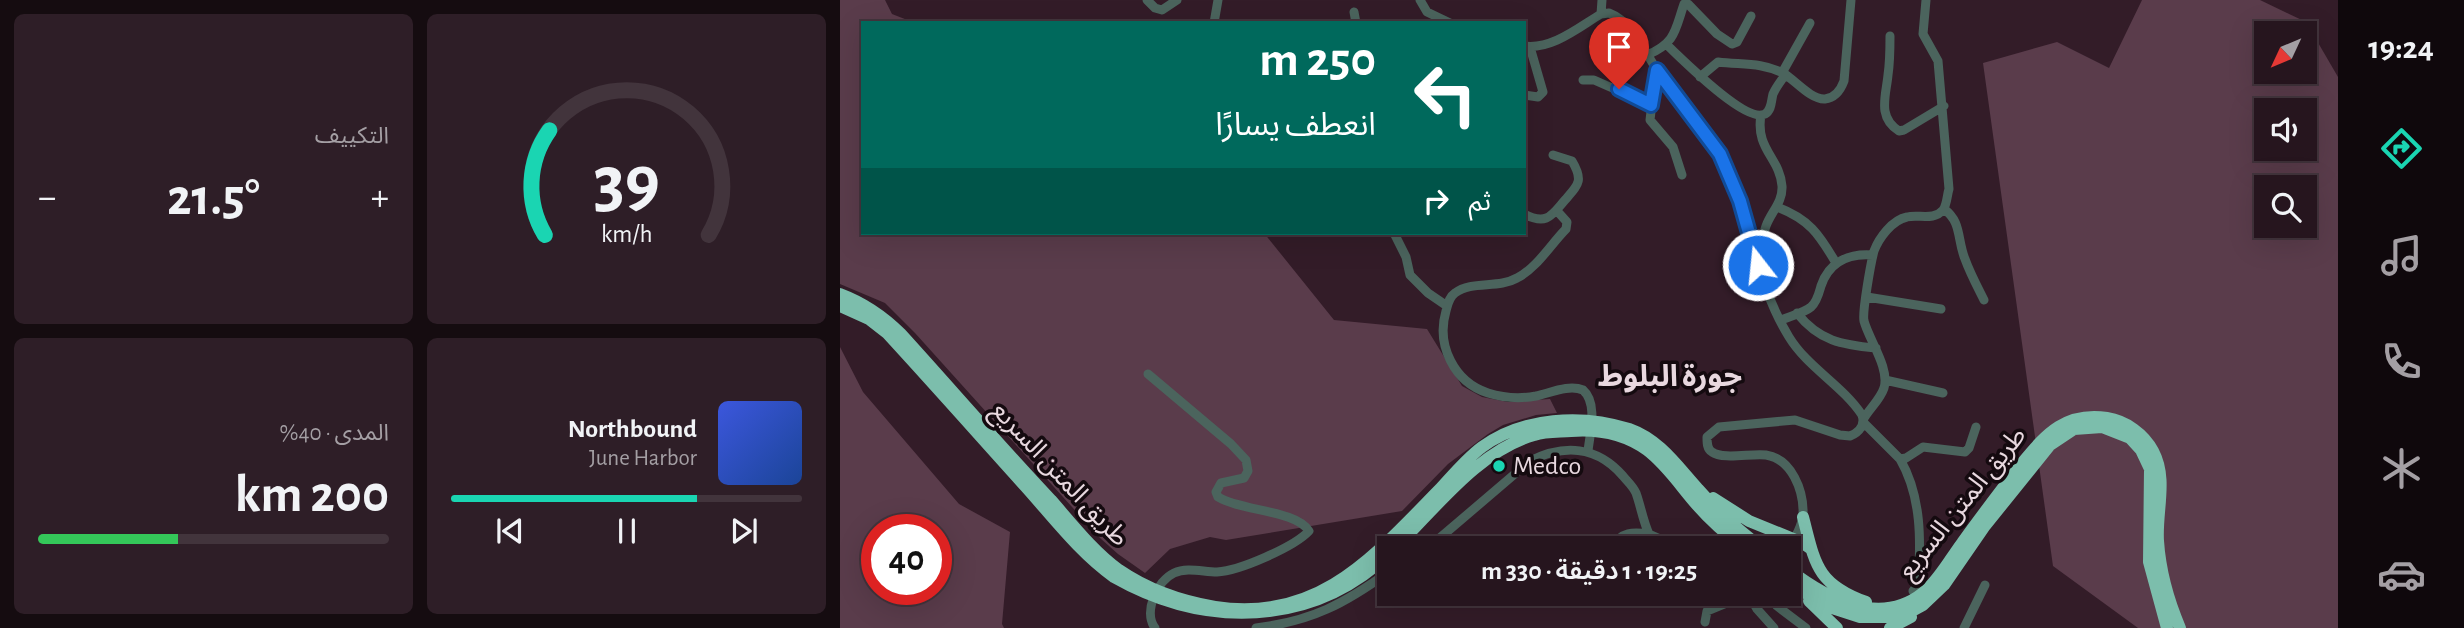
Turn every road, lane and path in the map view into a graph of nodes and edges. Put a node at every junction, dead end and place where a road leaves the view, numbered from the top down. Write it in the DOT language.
graph roads {
  1 [pos="1147,0"];
  2 [pos="1177,0"];
  3 [pos="1218,0"];
  4 [pos="1420,0"];
  5 [pos="1602,0"];
  6 [pos="1851,0"];
  7 [pos="1926,0"];
  8 [pos="1690,2"];
  9 [pos="1354,12"];
  10 [pos="1601,14"];
  11 [pos="1751,16"];
  12 [pos="1214,21"];
  13 [pos="1356,21"];
  14 [pos="1446,21"];
  15 [pos="1810,23"];
  16 [pos="1890,36"];
  17 [pos="1667,45"];
  18 [pos="1527,46"];
  19 [pos="1647,55"];
  20 [pos="1657,70"];
  21 [pos="1784,74"];
  22 [pos="1700,77"];
  23 [pos="1583,80"];
  24 [pos="1526,95"];
  25 [pos="1651,105"];
  26 [pos="1944,106"];
  27 [pos="1761,115"];
  28 [pos="1553,155"];
  29 [pos="1682,175"];
  30 [pos="1777,207"];
  31 [pos="1944,209"];
  32 [pos="1558,212"];
  33 [pos="1526,215"];
  34 [pos="1395,235"];
  35 [pos="1873,255"];
  36 [pos="1836,263"];
  37 [pos="1758,265"];
  38 [pos="840,295"];
  39 [pos="1867,297"];
  40 [pos="1984,300"];
  41 [pos="840,306"];
  42 [pos="1447,306"];
  43 [pos="1941,309"];
  44 [pos="1797,313"];
  45 [pos="1781,320"];
  46 [pos="1876,348"];
  47 [pos="1148,374"];
  48 [pos="1885,380"];
  49 [pos="1943,393"];
  50 [pos="1863,421"];
  51 [pos="1577,425"];
  52 [pos="1976,426"];
  53 [pos="1604,428"];
  54 [pos="1588,451"];
  55 [pos="1900,459"];
  56 [pos="1698,489"];
  57 [pos="1803,517"];
  58 [pos="1650,534"];
  59 [pos="1407,536"];
  60 [pos="1442,536"];
  61 [pos="1621,536"];
  62 [pos="1654,536"];
  63 [pos="1730,536"];
  64 [pos="1746,536"];
  65 [pos="1776,536"];
  66 [pos="1795,536"];
  67 [pos="1801,546"];
  68 [pos="1810,548"];
  69 [pos="1377,564"];
  70 [pos="1801,578"];
  71 [pos="1377,581"];
  72 [pos="1984,584"];
  73 [pos="1801,591"];
  74 [pos="1801,591"];
  75 [pos="1913,592"];
  76 [pos="1923,605"];
  77 [pos="1719,606"];
  78 [pos="1755,606"];
  79 [pos="1772,606"];
  80 [pos="1886,608"];
  81 [pos="1705,622"];
  82 [pos="1803,627"];
  83 [pos="1155,628"];
  84 [pos="1255,628"];
  85 [pos="1774,628"];
  86 [pos="1837,628"];
  87 [pos="1890,628"];
  88 [pos="1964,628"];
  89 [pos="2166,628"];
  90 [pos="2180,628"];
  1 -- 2 [label="street"];
  3 -- 12 [label="street"];
  4 -- 14 [label="street"];
  5 -- 10 [label="street"];
  6 -- 21 [label="street"];
  7 -- 26 [label="street"];
  8 -- 11 [label="street"];
  8 -- 17 [label="street"];
  9 -- 13 [label="street"];
  10 -- 18 [label="street"];
  10 -- 19 [label="street"];
  15 -- 21 [label="street"];
  16 -- 26 [label="street"];
  17 -- 19 [label="street"];
  17 -- 22 [label="street"];
  18 -- 24 [label="street"];
  19 -- 20 [label="street"];
  20 -- 25 [label="street"];
  20 -- 37 [label="street"];
  21 -- 22 [label="street"];
  21 -- 27 [label="street"];
  22 -- 27 [label="street"];
  23 -- 25 [label="street"];
  25 -- 29 [label="street"];
  26 -- 31 [label="street"];
  27 -- 30 [label="street"];
  28 -- 32 [label="street"];
  30 -- 36 [label="street"];
  30 -- 37 [label="street"];
  31 -- 35 [label="street"];
  31 -- 40 [label="street"];
  32 -- 33 [label="street"];
  32 -- 42 [label="street"];
  34 -- 42 [label="street"];
  35 -- 36 [label="street"];
  35 -- 39 [label="street"];
  36 -- 44 [label="street"];
  37 -- 45 [label="street"];
  38 -- 51 [label="highway, طريق المتن السريع"];
  39 -- 43 [label="street"];
  39 -- 46 [label="street"];
  41 -- 69 [label="highway, طريق المتن السريع"];
  42 -- 54 [label="street"];
  44 -- 45 [label="street"];
  44 -- 46 [label="street"];
  45 -- 50 [label="street"];
  46 -- 48 [label="street"];
  47 -- 83 [label="street"];
  48 -- 49 [label="street"];
  48 -- 50 [label="street"];
  50 -- 55 [label="street"];
  50 -- 57 [label="street"];
  51 -- 53 [label="highway, طريق المتن السريع"];
  51 -- 59 [label="highway, طريق المتن السريع"];
  52 -- 55 [label="street"];
  53 -- 56 [label="highway, طريق المتن السريع"];
  53 -- 63 [label="highway, طريق المتن السريع"];
  54 -- 58 [label="street"];
  54 -- 60 [label="street"];
  55 -- 75 [label="street"];
  56 -- 64 [label="highway, طريق المتن السريع"];
  56 -- 65 [label="highway"];
  57 -- 66 [label="street"];
  57 -- 68 [label="highway"];
  58 -- 61 [label="street"];
  58 -- 62 [label="street"];
  67 -- 68 [label="highway"];
  68 -- 80 [label="highway"];
  70 -- 80 [label="highway, طريق المتن السريع"];
  71 -- 84 [label="street"];
  72 -- 88 [label="street"];
  73 -- 76 [label="highway, طريق المتن السريع"];
  74 -- 86 [label="highway"];
  76 -- 87 [label="highway"];
  76 -- 89 [label="highway, طريق المتن السريع"];
  77 -- 81 [label="street"];
  78 -- 85 [label="street"];
  79 -- 82 [label="street"];
  80 -- 90 [label="highway, طريق المتن السريع"];
}
